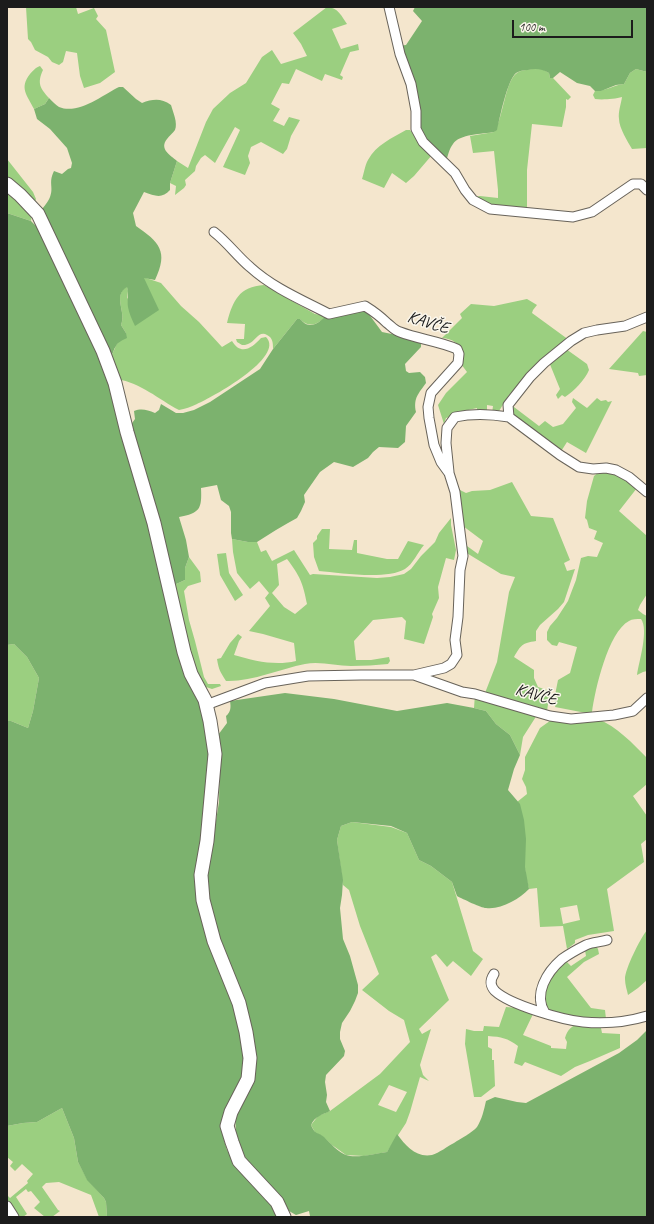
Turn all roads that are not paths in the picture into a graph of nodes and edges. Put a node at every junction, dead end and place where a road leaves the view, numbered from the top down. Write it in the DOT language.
graph roads {
  1 [pos="389,7"];
  2 [pos="7,184"];
  3 [pos="645,185"];
  4 [pos="214,232"];
  5 [pos="647,317"];
  6 [pos="509,418"];
  7 [pos="449,473"];
  8 [pos="647,492"];
  9 [pos="414,675"];
  10 [pos="647,698"];
  11 [pos="206,705"];
  12 [pos="607,940"];
  13 [pos="494,974"];
  14 [pos="545,1013"];
  15 [pos="647,1016"];
  16 [pos="7,1206"];
  17 [pos="14,1217"];
  18 [pos="284,1217"];
  1 -- 3 [label="street"];
  2 -- 11 [label="street"];
  4 -- 7 [label="street, KAVČE"];
  5 -- 6 [label="street"];
  6 -- 7 [label="street, KAVČE"];
  6 -- 8 [label="street"];
  7 -- 9 [label="street, KAVČE"];
  9 -- 10 [label="street, KAVČE"];
  9 -- 11 [label="street, KAVČE"];
  11 -- 18 [label="street"];
  12 -- 14 [label="street"];
  13 -- 14 [label="street"];
  14 -- 15 [label="street"];
  16 -- 17 [label="street"];
}
